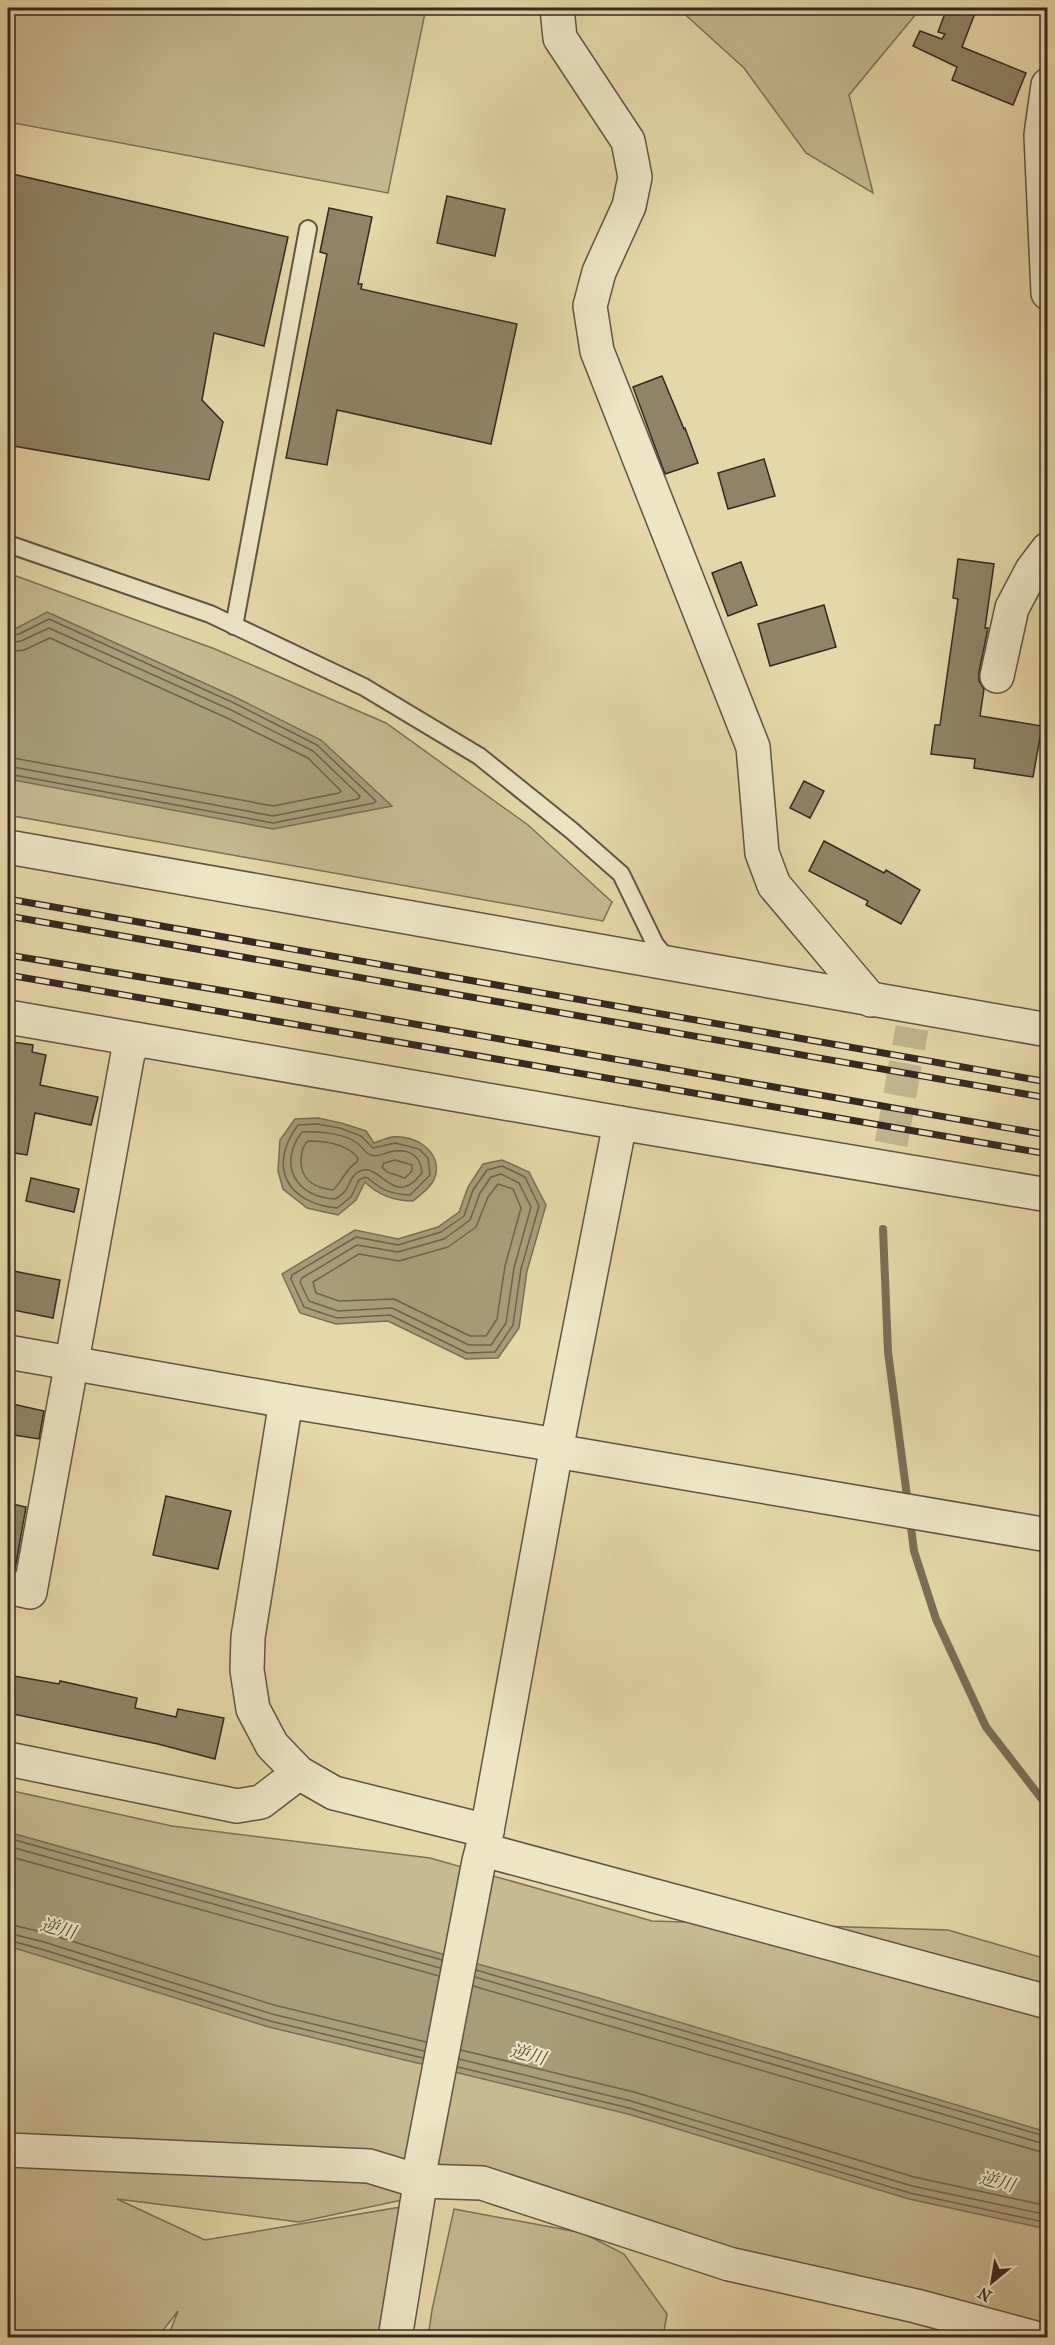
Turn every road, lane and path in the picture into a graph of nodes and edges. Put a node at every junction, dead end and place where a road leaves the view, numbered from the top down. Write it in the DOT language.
graph roads {
  1 [pos="557,8"];
  2 [pos="1047,85"];
  3 [pos="1044,135"];
  4 [pos="308,229"];
  5 [pos="1047,293"];
  6 [pos="8,544"];
  7 [pos="1047,549"];
  8 [pos="234,626"];
  9 [pos="998,676"];
  10 [pos="8,847"];
  11 [pos="673,964"];
  12 [pos="871,1000"];
  13 [pos="8,1017"];
  14 [pos="1047,1030"];
  15 [pos="137,1040"];
  16 [pos="620,1123"];
  17 [pos="1047,1195"];
  18 [pos="8,1352"];
  19 [pos="71,1362"];
  20 [pos="286,1401"];
  21 [pos="556,1448"];
  22 [pos="1047,1535"];
  23 [pos="8,1587"];
  24 [pos="8,1759"];
  25 [pos="299,1773"];
  26 [pos="483,1847"];
  27 [pos="1047,2002"];
  28 [pos="8,2150"];
  29 [pos="419,2182"];
  30 [pos="395,2337"];
  31 [pos="1035,2337"];
  1 -- 12 [label="street"];
  2 -- 3 [label="street"];
  3 -- 5 [label="street"];
  4 -- 8 [label="lane"];
  6 -- 8 [label="lane"];
  7 -- 9 [label="street"];
  8 -- 11 [label="lane"];
  10 -- 11 [label="street"];
  11 -- 12 [label="street"];
  12 -- 14 [label="street"];
  13 -- 15 [label="street"];
  15 -- 16 [label="street"];
  15 -- 19 [label="street"];
  16 -- 17 [label="street"];
  16 -- 21 [label="street"];
  18 -- 19 [label="street"];
  19 -- 20 [label="street"];
  19 -- 23 [label="street"];
  20 -- 21 [label="street"];
  20 -- 25 [label="street"];
  21 -- 22 [label="street"];
  21 -- 26 [label="street"];
  24 -- 25 [label="street"];
  25 -- 26 [label="street"];
  26 -- 27 [label="street"];
  26 -- 29 [label="street"];
  28 -- 29 [label="street"];
  29 -- 30 [label="street"];
  29 -- 31 [label="street"];
}
